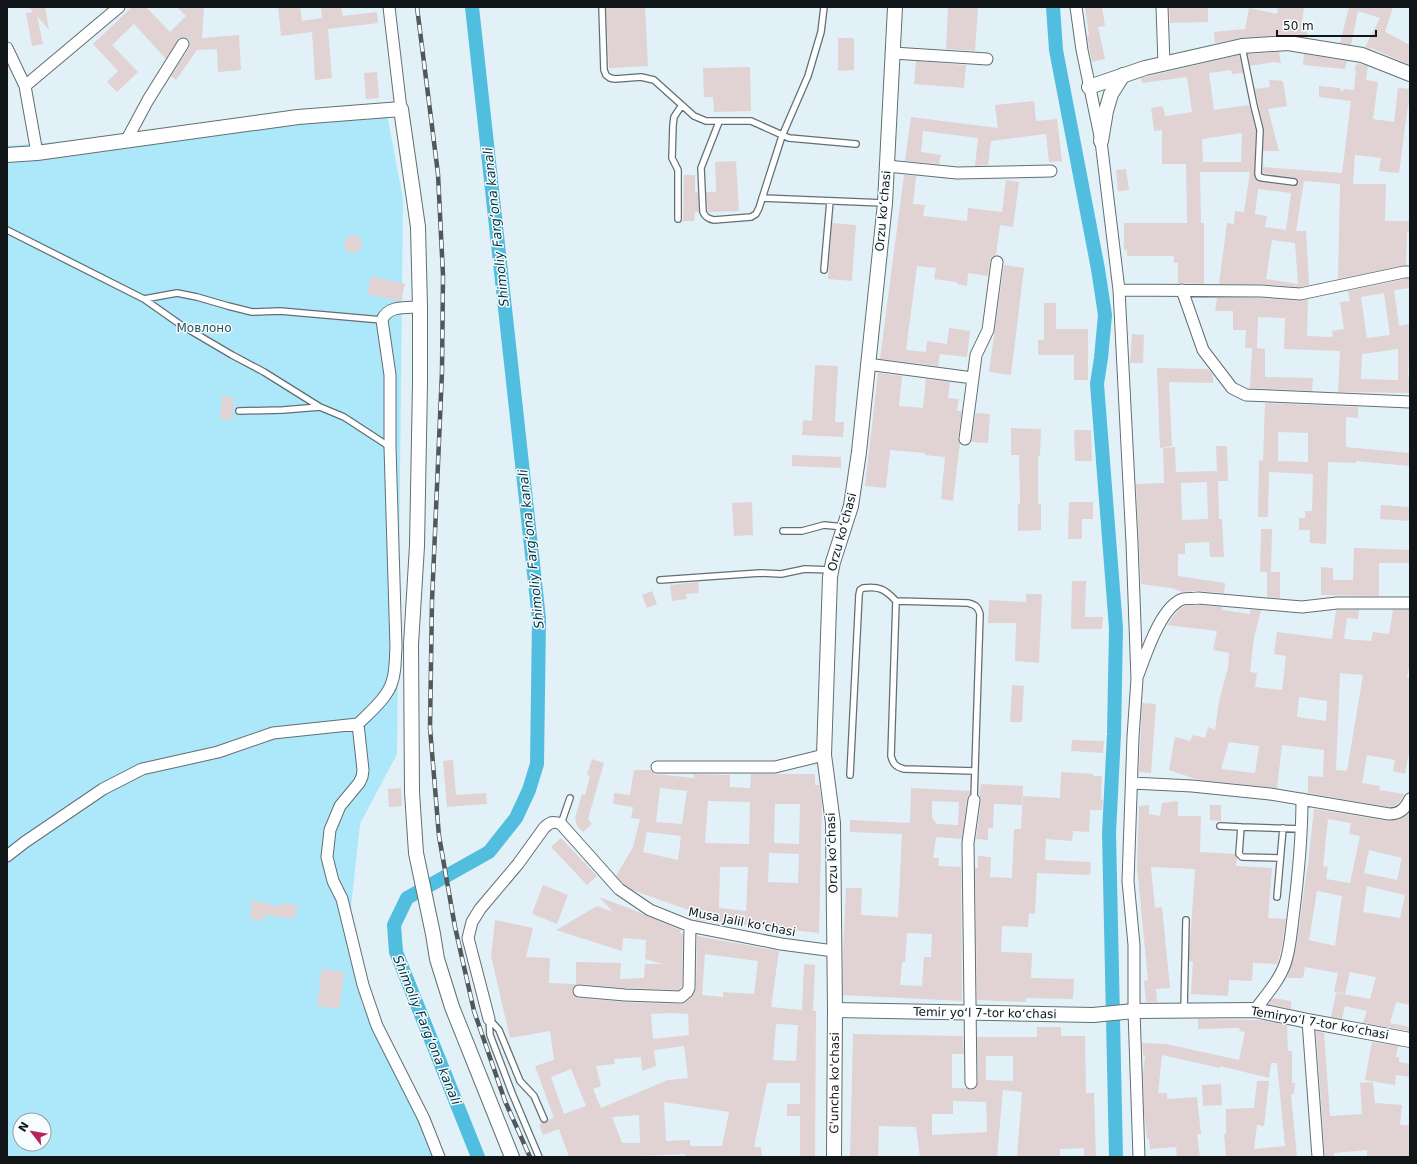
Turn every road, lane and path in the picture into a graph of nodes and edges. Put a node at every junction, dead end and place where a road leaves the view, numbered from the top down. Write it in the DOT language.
graph roads {
  1 [pos="119,7"];
  2 [pos="389,7"];
  3 [pos="602,7"];
  4 [pos="824,7"];
  5 [pos="895,7"];
  6 [pos="1076,7"];
  7 [pos="1162,7"];
  8 [pos="183,44"];
  9 [pos="1242,46"];
  10 [pos="7,48"];
  11 [pos="893,53"];
  12 [pos="987,59"];
  13 [pos="1164,64"];
  14 [pos="1410,74"];
  15 [pos="1124,75"];
  16 [pos="25,86"];
  17 [pos="1089,87"];
  18 [pos="682,105"];
  19 [pos="401,109"];
  20 [pos="719,122"];
  21 [pos="782,136"];
  22 [pos="126,141"];
  23 [pos="1101,141"];
  24 [pos="856,144"];
  25 [pos="37,153"];
  26 [pos="7,155"];
  27 [pos="887,166"];
  28 [pos="1051,171"];
  29 [pos="1294,182"];
  30 [pos="762,198"];
  31 [pos="830,200"];
  32 [pos="884,203"];
  33 [pos="678,219"];
  34 [pos="7,230"];
  35 [pos="998,262"];
  36 [pos="824,270"];
  37 [pos="1410,272"];
  38 [pos="1119,290"];
  39 [pos="1182,290"];
  40 [pos="144,299"];
  41 [pos="420,307"];
  42 [pos="382,320"];
  43 [pos="867,364"];
  44 [pos="973,378"];
  45 [pos="1410,402"];
  46 [pos="320,407"];
  47 [pos="239,411"];
  48 [pos="964,439"];
  49 [pos="390,447"];
  50 [pos="844,527"];
  51 [pos="783,531"];
  52 [pos="831,570"];
  53 [pos="660,580"];
  54 [pos="896,601"];
  55 [pos="1410,603"];
  56 [pos="1137,679"];
  57 [pos="358,724"];
  58 [pos="824,755"];
  59 [pos="657,767"];
  60 [pos="975,771"];
  61 [pos="850,775"];
  62 [pos="1132,783"];
  63 [pos="570,798"];
  64 [pos="1302,799"];
  65 [pos="1410,799"];
  66 [pos="974,800"];
  67 [pos="561,824"];
  68 [pos="1220,826"];
  69 [pos="1241,827"];
  70 [pos="1283,828"];
  71 [pos="1302,829"];
  72 [pos="7,856"];
  73 [pos="1280,858"];
  74 [pos="1277,897"];
  75 [pos="1186,920"];
  76 [pos="690,926"];
  77 [pos="834,951"];
  78 [pos="579,991"];
  79 [pos="835,1010"];
  80 [pos="1255,1010"];
  81 [pos="1134,1011"];
  82 [pos="1184,1011"];
  83 [pos="970,1013"];
  84 [pos="489,1019"];
  85 [pos="1308,1021"];
  86 [pos="1410,1040"];
  87 [pos="971,1083"];
  88 [pos="544,1119"];
  89 [pos="439,1157"];
  90 [pos="512,1157"];
  91 [pos="539,1157"];
  92 [pos="834,1157"];
  93 [pos="1139,1157"];
  94 [pos="1318,1157"];
  1 -- 16 [label="street"];
  2 -- 19 [label="street"];
  3 -- 18 [label="lane"];
  4 -- 21 [label="lane"];
  5 -- 11 [label="street, Orzu koʻchasi"];
  6 -- 17 [label="street"];
  7 -- 13 [label="street"];
  8 -- 22 [label="street"];
  9 -- 13 [label="street"];
  9 -- 14 [label="street"];
  9 -- 29 [label="lane"];
  10 -- 16 [label="street"];
  11 -- 12 [label="street"];
  11 -- 27 [label="street, Orzu koʻchasi"];
  13 -- 15 [label="street"];
  15 -- 17 [label="street"];
  15 -- 23 [label="street"];
  16 -- 25 [label="street"];
  17 -- 23 [label="street"];
  18 -- 20 [label="lane"];
  18 -- 33 [label="lane"];
  19 -- 22 [label="street"];
  19 -- 41 [label="street"];
  20 -- 21 [label="lane"];
  20 -- 30 [label="lane"];
  21 -- 24 [label="lane"];
  21 -- 30 [label="lane"];
  22 -- 25 [label="street"];
  23 -- 38 [label="street"];
  25 -- 26 [label="street"];
  27 -- 28 [label="street"];
  27 -- 32 [label="street, Orzu koʻchasi"];
  30 -- 31 [label="lane"];
  31 -- 32 [label="lane"];
  31 -- 36 [label="lane"];
  32 -- 43 [label="street, Orzu koʻchasi"];
  34 -- 40 [label="lane"];
  35 -- 44 [label="street"];
  37 -- 39 [label="street"];
  38 -- 39 [label="street"];
  38 -- 56 [label="street"];
  39 -- 45 [label="street"];
  40 -- 42 [label="lane"];
  40 -- 46 [label="lane"];
  41 -- 42 [label="street"];
  41 -- 90 [label="street"];
  42 -- 49 [label="street"];
  43 -- 44 [label="street"];
  43 -- 50 [label="street, Orzu koʻchasi"];
  44 -- 48 [label="street"];
  46 -- 47 [label="lane"];
  46 -- 49 [label="lane"];
  49 -- 57 [label="street"];
  50 -- 51 [label="lane"];
  50 -- 52 [label="street, Orzu koʻchasi"];
  52 -- 53 [label="lane"];
  52 -- 58 [label="street, Orzu koʻchasi"];
  54 -- 60 [label="lane"];
  54 -- 60 [label="lane"];
  54 -- 61 [label="lane"];
  55 -- 56 [label="street"];
  56 -- 62 [label="street"];
  57 -- 72 [label="street"];
  57 -- 89 [label="street"];
  58 -- 59 [label="street"];
  58 -- 77 [label="street, Orzu koʻchasi"];
  60 -- 66 [label="lane"];
  62 -- 64 [label="street"];
  62 -- 81 [label="street"];
  63 -- 67 [label="lane"];
  64 -- 65 [label="street"];
  64 -- 71 [label="street"];
  66 -- 83 [label="street"];
  67 -- 76 [label="street, Musa Jalil koʻchasi"];
  67 -- 84 [label="street"];
  68 -- 69 [label="lane"];
  69 -- 70 [label="lane"];
  69 -- 73 [label="lane"];
  70 -- 71 [label="lane"];
  70 -- 73 [label="lane"];
  71 -- 80 [label="street"];
  73 -- 74 [label="lane"];
  75 -- 82 [label="lane"];
  76 -- 77 [label="street, Musa Jalil koʻchasi"];
  76 -- 78 [label="street"];
  77 -- 79 [label="street, Orzu koʻchasi"];
  79 -- 83 [label="street, Temir yoʻl 7-tor koʻchasi"];
  79 -- 92 [label="street, G'uncha ko'chasi"];
  80 -- 82 [label="street, Temiryoʻl 7-tor koʻchasi"];
  80 -- 85 [label="street, Temiryoʻl 7-tor koʻchasi"];
  81 -- 82 [label="street, Temiryoʻl 7-tor koʻchasi"];
  81 -- 83 [label="street, Temir yoʻl 7-tor koʻchasi"];
  81 -- 93 [label="street"];
  83 -- 87 [label="street"];
  84 -- 88 [label="lane"];
  84 -- 91 [label="lane"];
  85 -- 86 [label="street, Temiryoʻl 7-tor koʻchasi"];
  85 -- 94 [label="street"];
}
